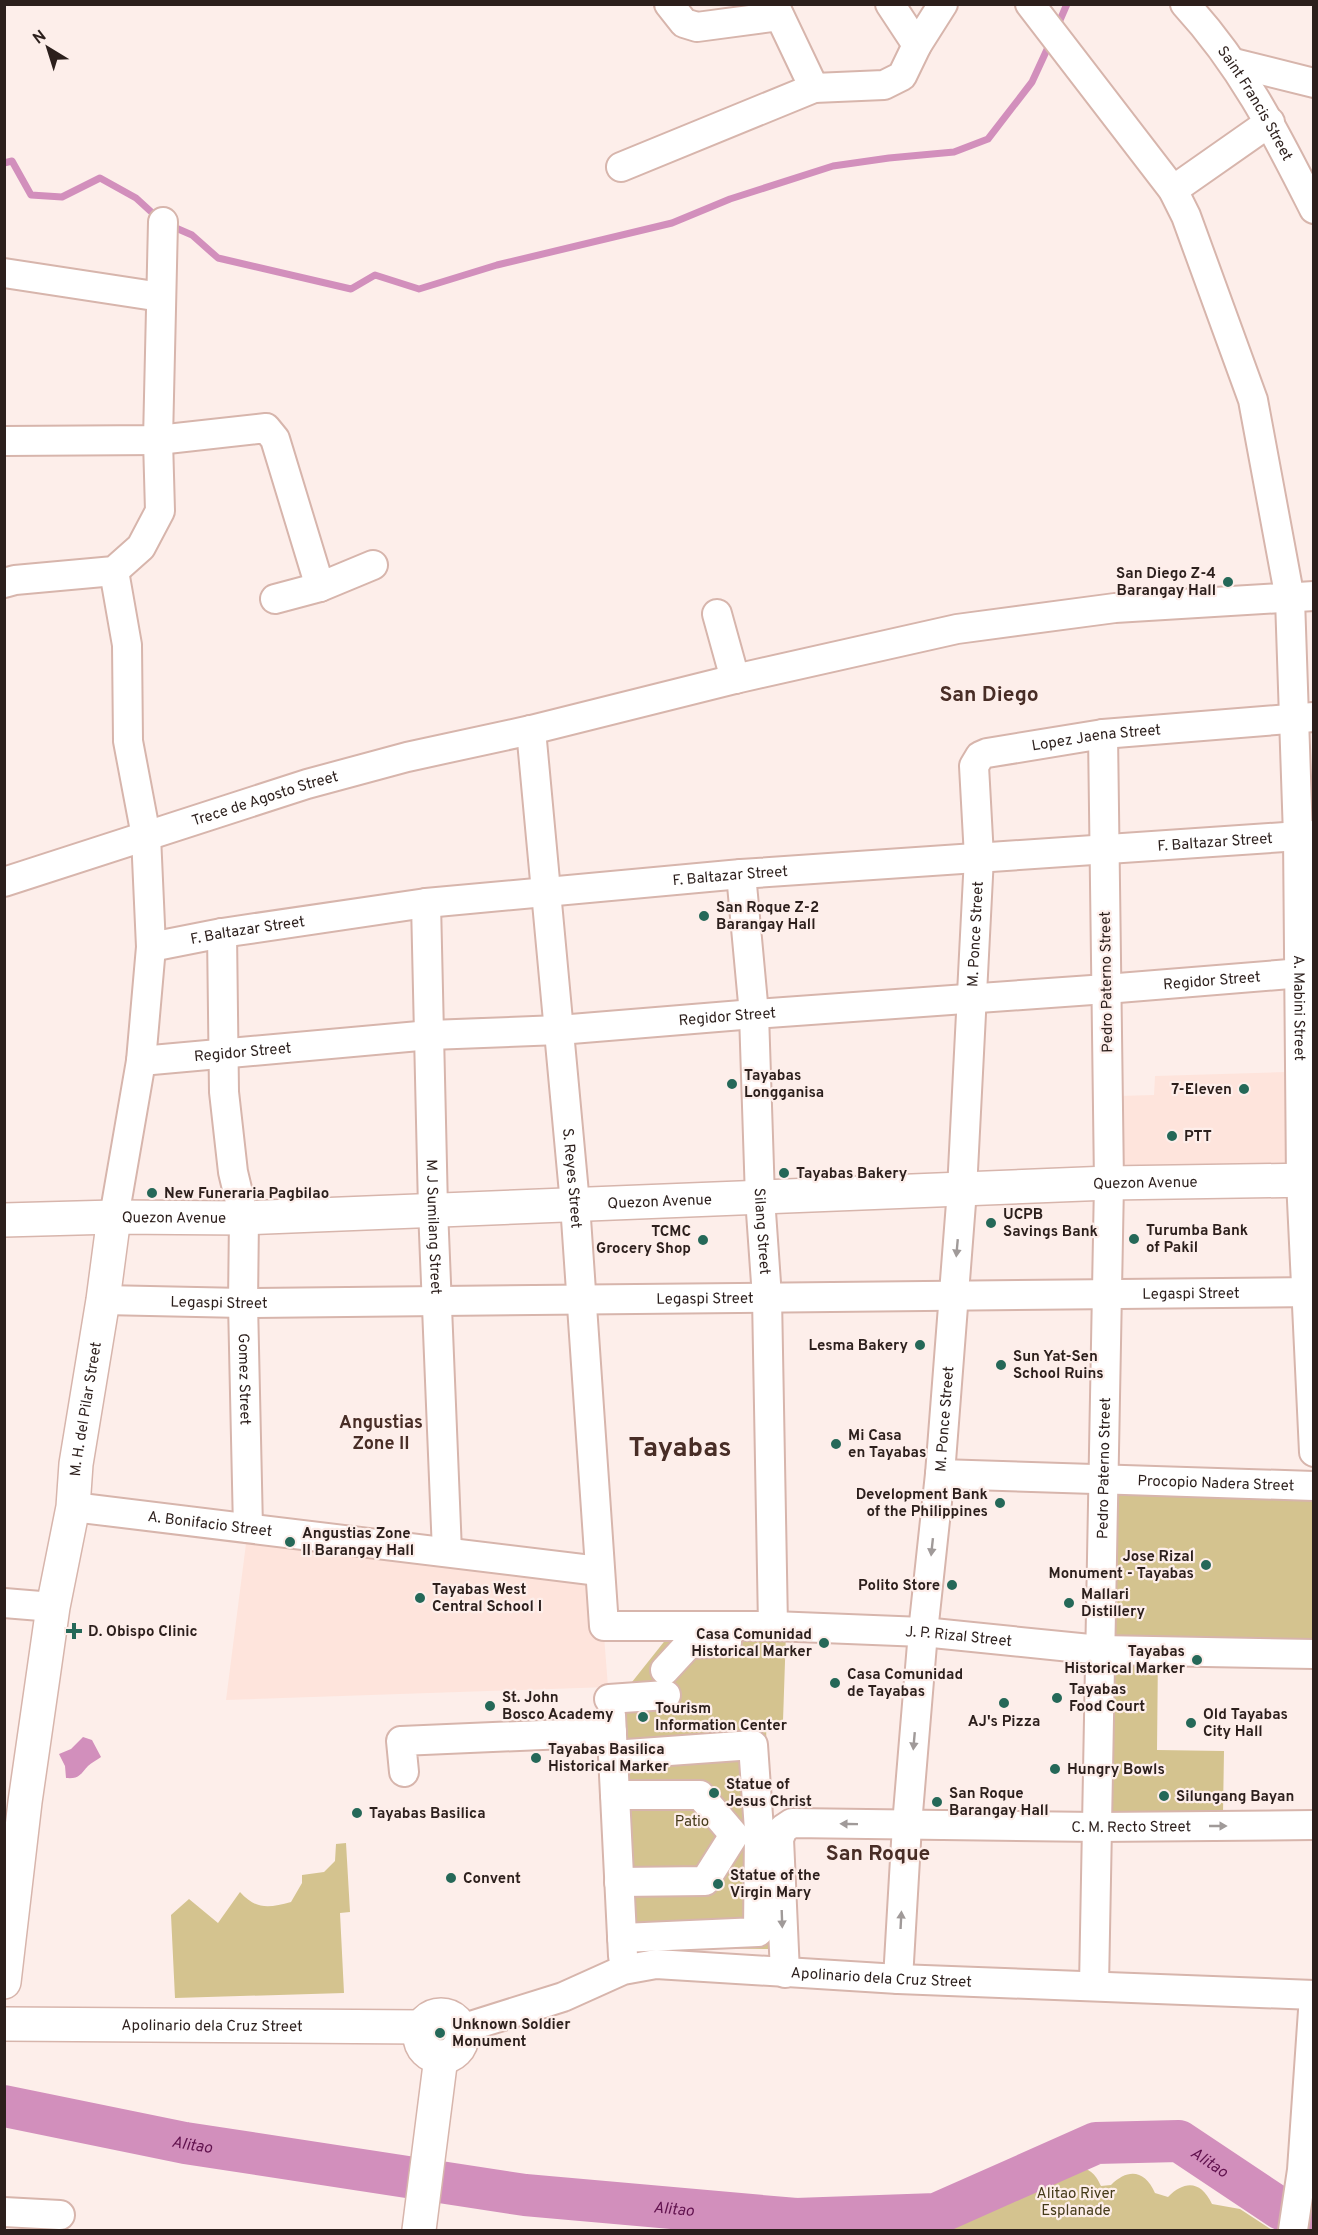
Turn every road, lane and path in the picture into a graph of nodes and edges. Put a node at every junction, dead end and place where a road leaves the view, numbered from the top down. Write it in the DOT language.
graph roads {
  1 [pos="669,4"];
  2 [pos="890,4"];
  3 [pos="943,4"];
  4 [pos="1030,4"];
  5 [pos="1185,4"];
  6 [pos="777,10"];
  7 [pos="917,45"];
  8 [pos="1234,63"];
  9 [pos="1314,82"];
  10 [pos="814,88"];
  11 [pos="1270,122"];
  12 [pos="621,167"];
  13 [pos="1173,190"];
  14 [pos="1310,196"];
  15 [pos="163,222"];
  16 [pos="4,273"];
  17 [pos="161,297"];
  18 [pos="158,440"];
  19 [pos="4,441"];
  20 [pos="373,565"];
  21 [pos="114,571"];
  22 [pos="4,583"];
  23 [pos="320,587"];
  24 [pos="1302,597"];
  25 [pos="275,599"];
  26 [pos="717,614"];
  27 [pos="735,679"];
  28 [pos="1304,718"];
  29 [pos="531,730"];
  30 [pos="1103,734"];
  31 [pos="1306,835"];
  32 [pos="146,836"];
  33 [pos="1106,848"];
  34 [pos="979,856"];
  35 [pos="741,874"];
  36 [pos="4,882"];
  37 [pos="546,892"];
  38 [pos="426,903"];
  39 [pos="222,933"];
  40 [pos="151,947"];
  41 [pos="1306,972"];
  42 [pos="1106,989"];
  43 [pos="972,998"];
  44 [pos="754,1014"];
  45 [pos="559,1030"];
  46 [pos="430,1035"];
  47 [pos="222,1054"];
  48 [pos="141,1061"];
  49 [pos="1307,1180"];
  50 [pos="1109,1183"];
  51 [pos="962,1190"];
  52 [pos="760,1198"];
  53 [pos="575,1204"];
  54 [pos="433,1209"];
  55 [pos="114,1217"];
  56 [pos="244,1218"];
  57 [pos="4,1220"];
  58 [pos="1310,1292"];
  59 [pos="1107,1294"];
  60 [pos="952,1295"];
  61 [pos="767,1297"];
  62 [pos="581,1298"];
  63 [pos="103,1300"];
  64 [pos="437,1301"];
  65 [pos="243,1303"];
  66 [pos="1314,1452"];
  67 [pos="940,1474"];
  68 [pos="1103,1479"];
  69 [pos="1314,1486"];
  70 [pos="73,1507"];
  71 [pos="248,1528"];
  72 [pos="447,1552"];
  73 [pos="599,1571"];
  74 [pos="4,1603"];
  75 [pos="53,1607"];
  76 [pos="604,1626"];
  77 [pos="777,1632"];
  78 [pos="923,1632"];
  79 [pos="1100,1650"];
  80 [pos="1314,1654"];
  81 [pos="611,1725"];
  82 [pos="404,1772"];
  83 [pos="615,1795"];
  84 [pos="907,1825"];
  85 [pos="1314,1825"];
  86 [pos="1097,1827"];
  87 [pos="764,1833"];
  88 [pos="619,1882"];
  89 [pos="622,1938"];
  90 [pos="623,1970"];
  91 [pos="784,1973"];
  92 [pos="898,1978"];
  93 [pos="4,1982"];
  94 [pos="1094,1986"];
  95 [pos="1314,1996"];
  96 [pos="4,2025"];
  97 [pos="422,2026"];
  98 [pos="461,2028"];
  99 [pos="441,2057"];
  100 [pos="4,2212"];
  101 [pos="60,2215"];
  102 [pos="418,2230"];
  103 [pos="1293,2230"];
  1 -- 6 [label="street"];
  2 -- 7 [label="street"];
  3 -- 7 [label="street"];
  4 -- 13 [label="street, A. Mabini Street"];
  5 -- 8 [label="street, Saint Francis Street"];
  6 -- 10 [label="street"];
  7 -- 10 [label="street"];
  8 -- 9 [label="street"];
  8 -- 11 [label="street, Saint Francis Street"];
  10 -- 12 [label="street"];
  11 -- 13 [label="street"];
  11 -- 14 [label="street, Saint Francis Street"];
  13 -- 24 [label="street, A. Mabini Street"];
  15 -- 17 [label="street"];
  16 -- 17 [label="street"];
  17 -- 18 [label="street"];
  18 -- 19 [label="street"];
  18 -- 21 [label="street"];
  18 -- 23 [label="street"];
  20 -- 23 [label="street"];
  21 -- 22 [label="street"];
  21 -- 32 [label="street, M. H. del Pilar Street"];
  23 -- 25 [label="street"];
  24 -- 27 [label="street, Trece de Agosto Street"];
  24 -- 28 [label="street, A. Mabini Street"];
  26 -- 27 [label="street"];
  27 -- 29 [label="street, Trece de Agosto Street"];
  28 -- 30 [label="street, Lopez Jaena Street"];
  28 -- 31 [label="street, A. Mabini Street"];
  29 -- 32 [label="street, Trece de Agosto Street"];
  29 -- 37 [label="street, S. Reyes Street"];
  30 -- 33 [label="street, Pedro Paterno Street"];
  30 -- 34 [label="street, Lopez Jaena Street"];
  31 -- 33 [label="street, F. Baltazar Street"];
  31 -- 41 [label="street, A. Mabini Street"];
  32 -- 36 [label="street, Trece de Agosto Street"];
  32 -- 40 [label="street, M. H. del Pilar Street"];
  33 -- 34 [label="street, F. Baltazar Street"];
  33 -- 42 [label="street, Pedro Paterno Street"];
  34 -- 35 [label="street, F. Baltazar Street"];
  34 -- 43 [label="street, M. Ponce Street"];
  35 -- 37 [label="street, F. Baltazar Street"];
  35 -- 44 [label="street, Silang Street"];
  37 -- 38 [label="street, F. Baltazar Street"];
  37 -- 45 [label="street, S. Reyes Street"];
  38 -- 39 [label="street, F. Baltazar Street"];
  38 -- 46 [label="street, M J Sumilang Street"];
  39 -- 40 [label="street, F. Baltazar Street"];
  39 -- 47 [label="street, Gomez Street"];
  40 -- 48 [label="street, M. H. del Pilar Street"];
  41 -- 42 [label="street, Regidor Street"];
  41 -- 49 [label="street, A. Mabini Street"];
  42 -- 43 [label="street, Regidor Street"];
  42 -- 50 [label="street, Pedro Paterno Street"];
  43 -- 44 [label="street, Regidor Street"];
  43 -- 51 [label="street, M. Ponce Street"];
  44 -- 45 [label="street, Regidor Street"];
  44 -- 52 [label="street, Silang Street"];
  45 -- 46 [label="street, Regidor Street"];
  45 -- 53 [label="street, S. Reyes Street"];
  46 -- 47 [label="street, Regidor Street"];
  46 -- 54 [label="street, M J Sumilang Street"];
  47 -- 48 [label="street, Regidor Street"];
  47 -- 56 [label="street, Gomez Street"];
  48 -- 55 [label="street, M. H. del Pilar Street"];
  49 -- 50 [label="main road, Quezon Avenue"];
  49 -- 58 [label="street, A. Mabini Street"];
  50 -- 51 [label="main road, Quezon Avenue"];
  50 -- 59 [label="street, Pedro Paterno Street"];
  51 -- 52 [label="main road, Quezon Avenue"];
  51 -- 60 [label="street, M. Ponce Street, one-way"];
  52 -- 53 [label="main road, Quezon Avenue"];
  52 -- 61 [label="street, Silang Street"];
  53 -- 54 [label="main road, Quezon Avenue"];
  53 -- 62 [label="street, S. Reyes Street"];
  54 -- 56 [label="main road, Quezon Avenue"];
  54 -- 64 [label="street, M J Sumilang Street"];
  55 -- 56 [label="main road, Quezon Avenue"];
  55 -- 57 [label="main road, Quezon Avenue"];
  55 -- 63 [label="main road, M. H. del Pilar Street"];
  56 -- 65 [label="street, Gomez Street"];
  58 -- 59 [label="street, Legaspi Street"];
  58 -- 66 [label="street, A. Mabini Street"];
  59 -- 60 [label="street, Legaspi Street"];
  59 -- 68 [label="street, Pedro Paterno Street"];
  60 -- 61 [label="street, Legaspi Street"];
  60 -- 67 [label="street, M. Ponce Street"];
  61 -- 62 [label="street, Legaspi Street"];
  61 -- 77 [label="street, Silang Street"];
  62 -- 64 [label="street, Legaspi Street"];
  62 -- 73 [label="street, S. Reyes Street"];
  63 -- 65 [label="street, Legaspi Street"];
  63 -- 70 [label="main road, M. H. del Pilar Street"];
  64 -- 65 [label="street, Legaspi Street"];
  64 -- 72 [label="street, M J Sumilang Street"];
  65 -- 71 [label="street, Gomez Street"];
  67 -- 68 [label="street, Procopio Nadera Street"];
  67 -- 78 [label="street, M. Ponce Street, one-way"];
  68 -- 69 [label="street, Procopio Nadera Street"];
  68 -- 79 [label="street, Pedro Paterno Street"];
  70 -- 71 [label="street, A. Bonifacio Street"];
  70 -- 75 [label="main road, M. H. del Pilar Street"];
  71 -- 72 [label="street, A. Bonifacio Street"];
  72 -- 73 [label="street, A. Bonifacio Street"];
  73 -- 76 [label="street, S. Reyes Street"];
  74 -- 75 [label="street"];
  75 -- 93 [label="main road, M. H. del Pilar Street"];
  76 -- 77 [label="street, J. P. Rizal Street"];
  77 -- 78 [label="street, J. P. Rizal Street"];
  77 -- 81 [label="street"];
  78 -- 79 [label="street, J. P. Rizal Street"];
  78 -- 84 [label="street, M. Ponce Street, one-way"];
  79 -- 80 [label="street, J. P. Rizal Street"];
  79 -- 86 [label="street, Pedro Paterno Street"];
  81 -- 82 [label="street"];
  81 -- 83 [label="street"];
  81 -- 87 [label="street"];
  83 -- 87 [label="street"];
  83 -- 88 [label="street"];
  84 -- 86 [label="street, C. M. Recto Street"];
  84 -- 87 [label="street, C. M. Recto Street, one-way"];
  92 -- 84 [label="street, M. Ponce Street, one-way"];
  86 -- 85 [label="street, C. M. Recto Street, one-way"];
  86 -- 94 [label="street, Pedro Paterno Street"];
  87 -- 88 [label="street"];
  87 -- 89 [label="street"];
  87 -- 91 [label="street, one-way"];
  88 -- 89 [label="street"];
  89 -- 90 [label="street"];
  90 -- 91 [label="street, Apolinario dela Cruz Street"];
  90 -- 98 [label="street, Apolinario dela Cruz Street"];
  91 -- 92 [label="street, Apolinario dela Cruz Street"];
  92 -- 94 [label="street, Apolinario dela Cruz Street"];
  94 -- 95 [label="street, Apolinario dela Cruz Street"];
  95 -- 103 [label="street"];
  96 -- 97 [label="main road, Apolinario dela Cruz Street"];
  97 -- 98 [label="main road"];
  97 -- 99 [label="main road"];
  98 -- 99 [label="main road"];
  99 -- 102 [label="main road"];
  100 -- 101 [label="street"];
}
